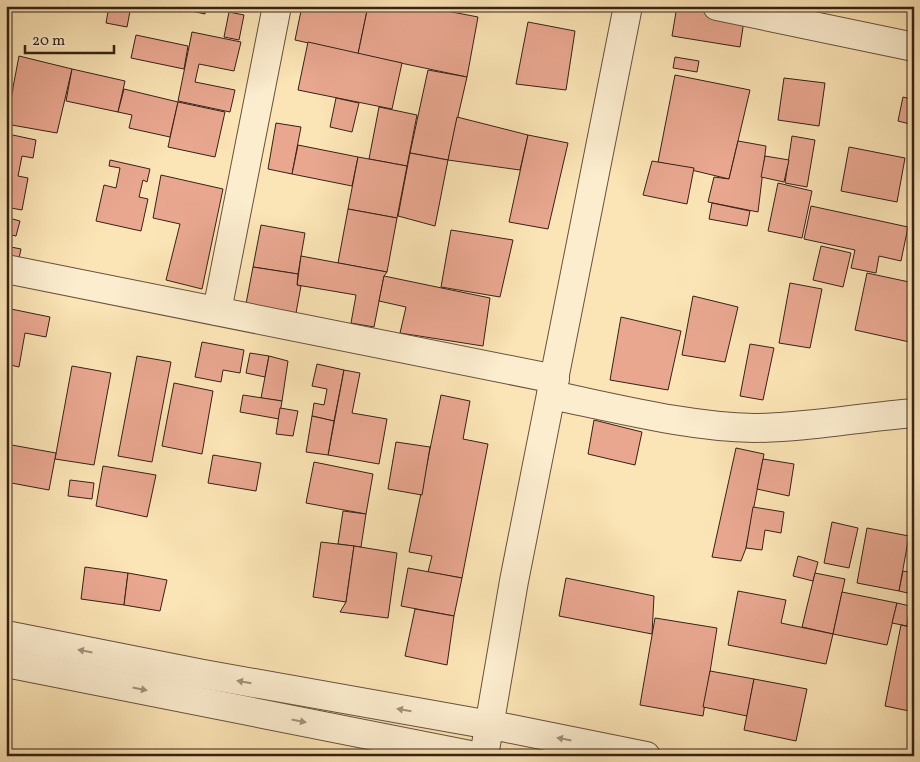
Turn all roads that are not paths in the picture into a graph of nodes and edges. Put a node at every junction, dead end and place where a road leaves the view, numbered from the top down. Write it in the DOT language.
graph roads {
  1 [pos="277,6"];
  2 [pos="628,6"];
  3 [pos="717,6"];
  4 [pos="914,47"];
  5 [pos="6,269"];
  6 [pos="217,311"];
  7 [pos="553,387"];
  8 [pos="914,413"];
  9 [pos="6,635"];
  10 [pos="6,663"];
  11 [pos="489,725"];
  12 [pos="475,756"];
  13 [pos="484,756"];
  14 [pos="646,756"];
  1 -- 6 [label="street"];
  2 -- 7 [label="street"];
  3 -- 4 [label="street"];
  5 -- 6 [label="street"];
  6 -- 7 [label="street"];
  7 -- 8 [label="street"];
  7 -- 11 [label="street"];
  11 -- 9 [label="street, one-way"];
  10 -- 12 [label="street, one-way"];
  11 -- 13 [label="street"];
  14 -- 11 [label="street, one-way"];
}
